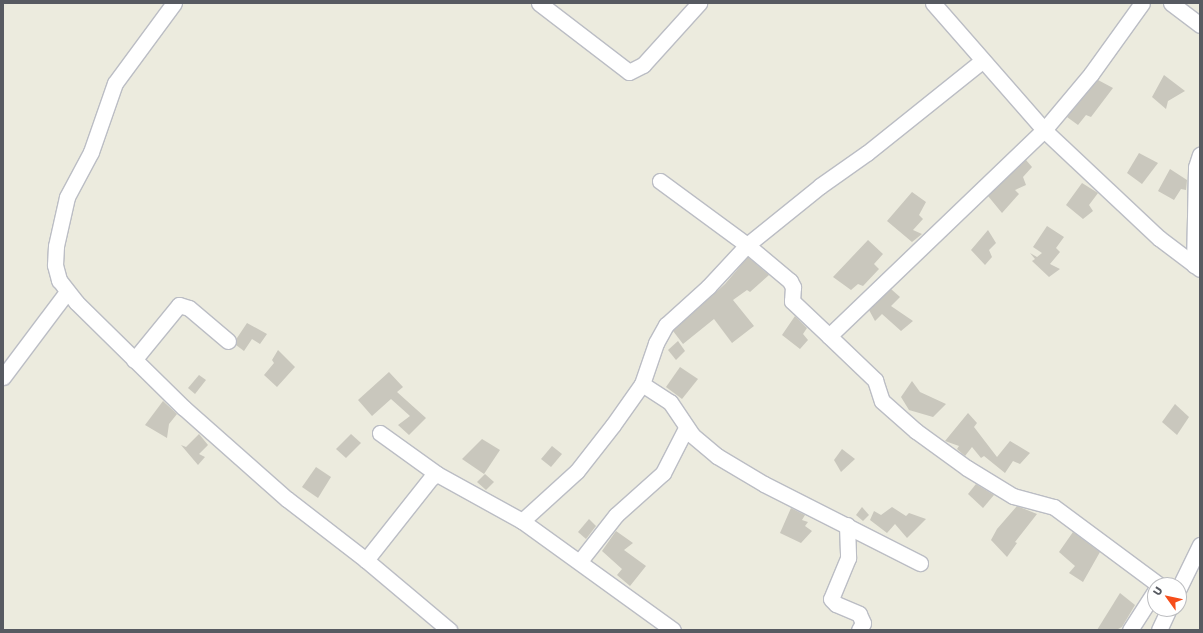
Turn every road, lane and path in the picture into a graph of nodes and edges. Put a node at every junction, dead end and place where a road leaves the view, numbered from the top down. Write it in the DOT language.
graph roads {
  1 [pos="174,3"];
  2 [pos="539,3"];
  3 [pos="699,3"];
  4 [pos="933,3"];
  5 [pos="1142,3"];
  6 [pos="1171,3"];
  7 [pos="1200,26"];
  8 [pos="982,61"];
  9 [pos="1044,130"];
  10 [pos="1200,155"];
  11 [pos="660,181"];
  12 [pos="747,245"];
  13 [pos="1197,267"];
  14 [pos="66,293"];
  15 [pos="829,336"];
  16 [pos="228,341"];
  17 [pos="134,360"];
  18 [pos="3,377"];
  19 [pos="642,384"];
  20 [pos="686,428"];
  21 [pos="380,433"];
  22 [pos="437,474"];
  23 [pos="522,521"];
  24 [pos="847,525"];
  25 [pos="1200,545"];
  26 [pos="366,560"];
  27 [pos="580,561"];
  28 [pos="920,564"];
  29 [pos="1194,572"];
  30 [pos="1148,577"];
  31 [pos="1187,579"];
  32 [pos="1147,603"];
  33 [pos="1165,617"];
  34 [pos="449,630"];
  35 [pos="673,630"];
  36 [pos="860,630"];
  37 [pos="1130,630"];
  38 [pos="1159,630"];
  1 -- 14 [label="street"];
  2 -- 3 [label="street"];
  4 -- 8 [label="street"];
  5 -- 9 [label="street"];
  6 -- 7 [label="street"];
  8 -- 9 [label="street"];
  8 -- 12 [label="street"];
  9 -- 13 [label="street"];
  9 -- 15 [label="street"];
  10 -- 13 [label="street"];
  11 -- 12 [label="street"];
  12 -- 15 [label="street"];
  12 -- 19 [label="street"];
  14 -- 17 [label="street"];
  14 -- 18 [label="street"];
  15 -- 30 [label="street"];
  16 -- 17 [label="street"];
  17 -- 26 [label="street"];
  19 -- 20 [label="street"];
  19 -- 23 [label="street"];
  20 -- 24 [label="street"];
  20 -- 27 [label="street"];
  21 -- 22 [label="street"];
  22 -- 23 [label="street"];
  22 -- 26 [label="street"];
  23 -- 27 [label="street"];
  24 -- 28 [label="street"];
  24 -- 36 [label="street"];
  25 -- 29 [label="street"];
  26 -- 34 [label="street"];
  27 -- 35 [label="street"];
  29 -- 31 [label="street"];
  32 -- 37 [label="street"];
  33 -- 38 [label="street"];
}
